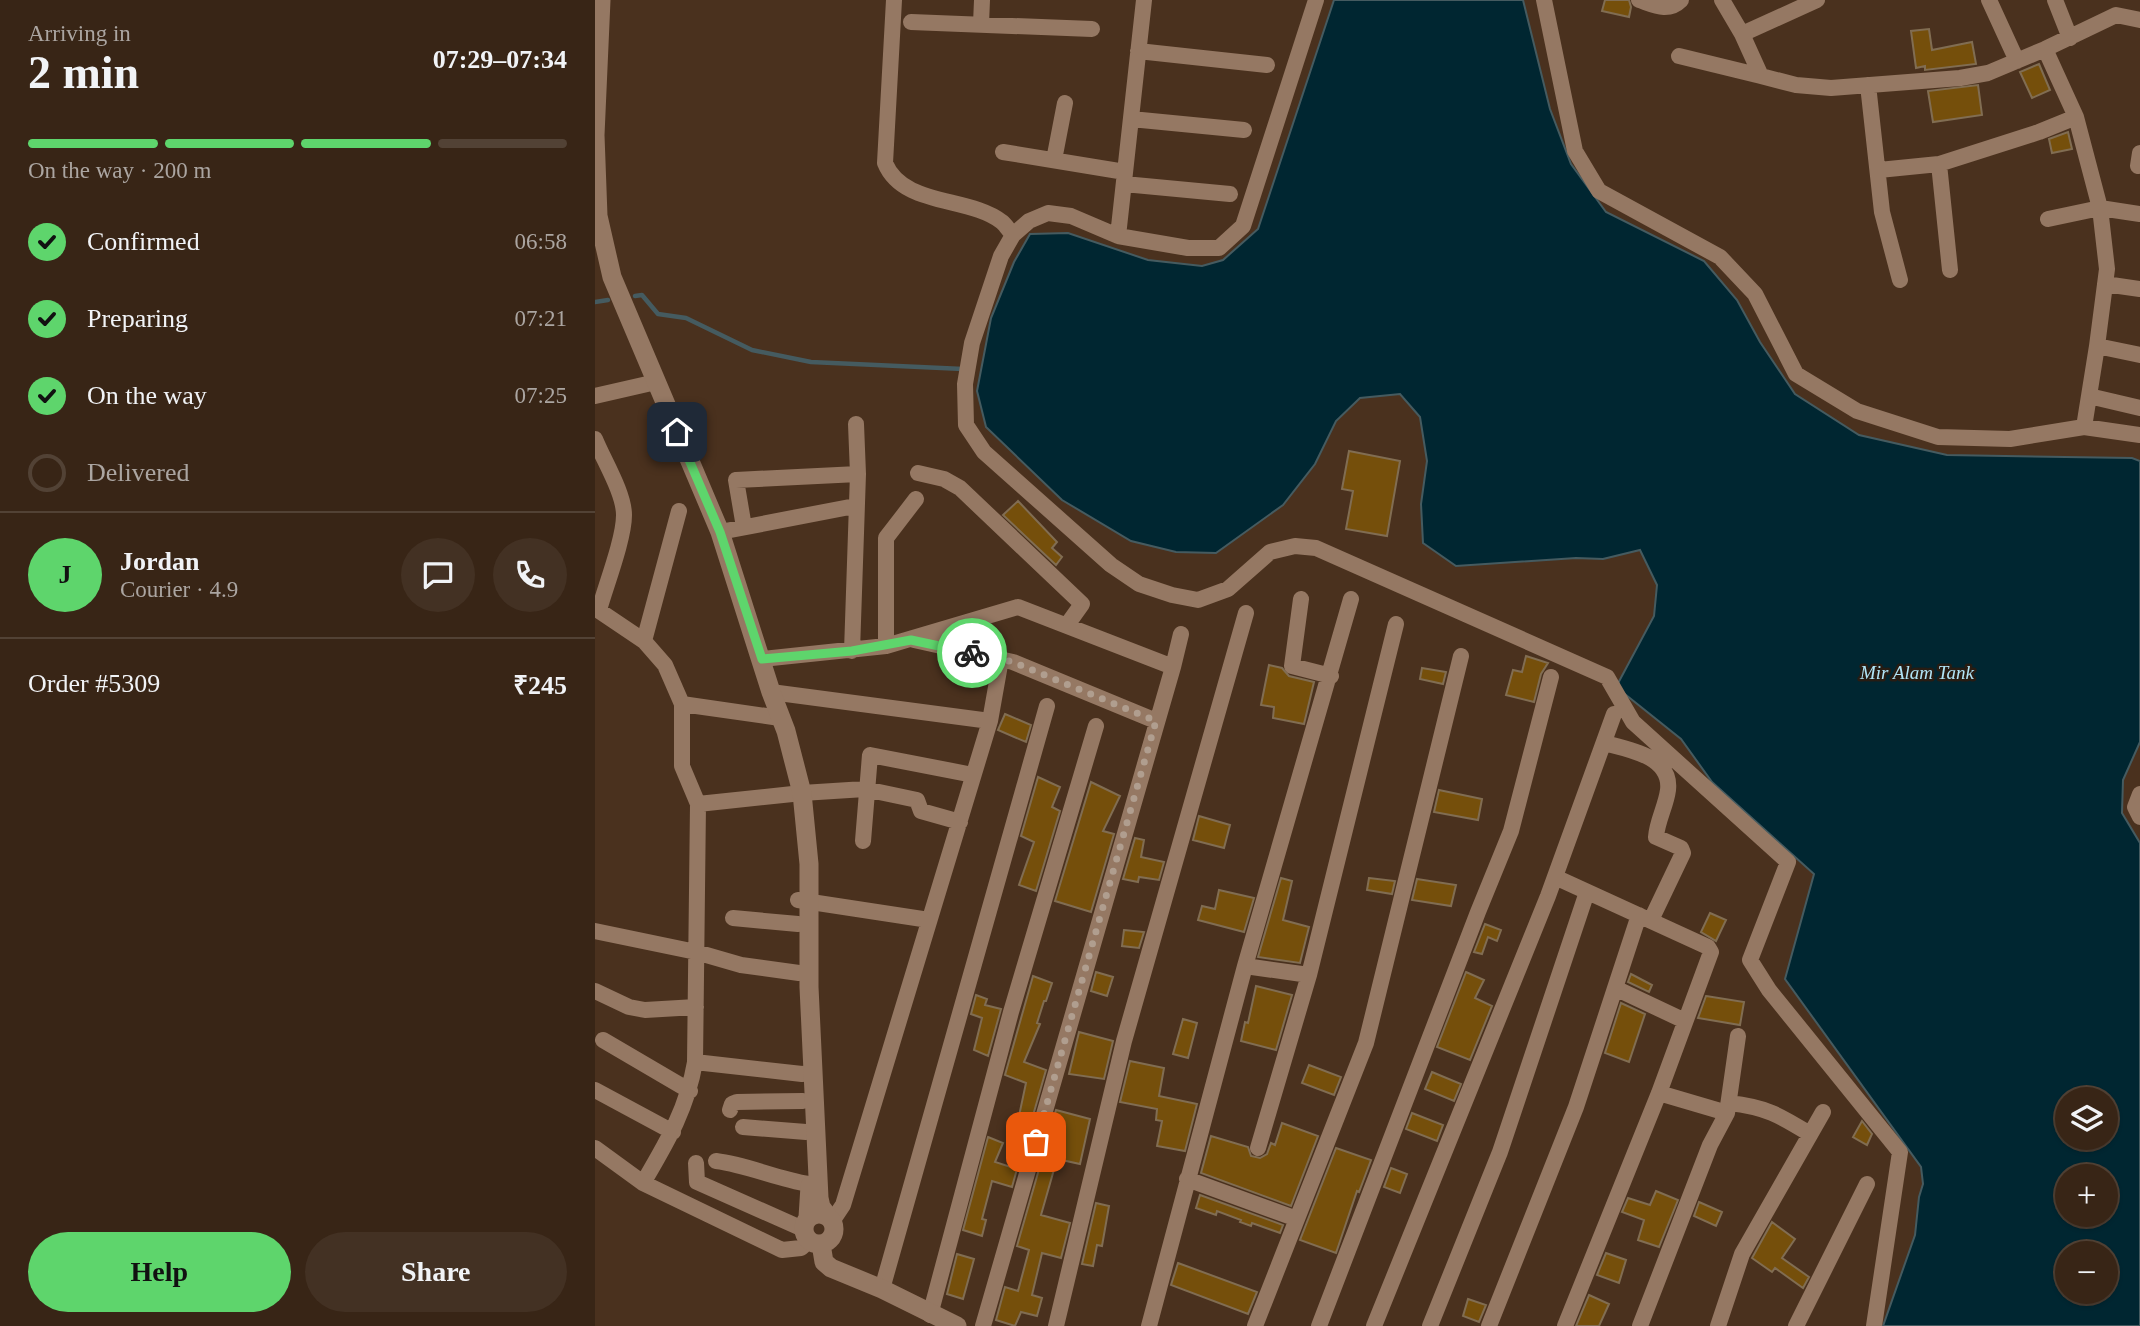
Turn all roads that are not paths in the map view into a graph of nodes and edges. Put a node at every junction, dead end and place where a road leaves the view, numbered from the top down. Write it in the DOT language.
graph roads {
  1 [pos="601,0"];
  2 [pos="894,0"];
  3 [pos="982,0"];
  4 [pos="1144,0"];
  5 [pos="1316,0"];
  6 [pos="1544,0"];
  7 [pos="1639,0"];
  8 [pos="1681,0"];
  9 [pos="1722,0"];
  10 [pos="1817,0"];
  11 [pos="1989,0"];
  12 [pos="2055,0"];
  13 [pos="2113,8"];
  14 [pos="2140,20"];
  15 [pos="911,22"];
  16 [pos="981,24"];
  17 [pos="1092,29"];
  18 [pos="1742,34"];
  19 [pos="2070,38"];
  20 [pos="2045,49"];
  21 [pos="1138,51"];
  22 [pos="1679,56"];
  23 [pos="2017,61"];
  24 [pos="1267,65"];
  25 [pos="1761,76"];
  26 [pos="1868,85"];
  27 [pos="1065,103"];
  28 [pos="2076,117"];
  29 [pos="1131,119"];
  30 [pos="1244,130"];
  31 [pos="1003,152"];
  32 [pos="1054,160"];
  33 [pos="1939,164"];
  34 [pos="1879,170"];
  35 [pos="1125,178"];
  36 [pos="1230,194"];
  37 [pos="2100,208"];
  38 [pos="2140,214"];
  39 [pos="2048,219"];
  40 [pos="1013,235"];
  41 [pos="1118,236"];
  42 [pos="1950,270"];
  43 [pos="1900,280"];
  44 [pos="2105,284"];
  45 [pos="2140,289"];
  46 [pos="2097,346"];
  47 [pos="2140,355"];
  48 [pos="656,383"];
  49 [pos="595,396"];
  50 [pos="2089,396"];
  51 [pos="2140,408"];
  52 [pos="856,424"];
  53 [pos="2084,427"];
  54 [pos="2140,435"];
  55 [pos="595,439"];
  56 [pos="918,473"];
  57 [pos="858,474"];
  58 [pos="916,499"];
  59 [pos="855,506"];
  60 [pos="680,511"];
  61 [pos="744,527"];
  62 [pos="720,532"];
  63 [pos="1301,599"];
  64 [pos="1351,600"];
  65 [pos="597,609"];
  66 [pos="1246,613"];
  67 [pos="1396,624"];
  68 [pos="1067,625"];
  69 [pos="1181,634"];
  70 [pos="911,640"];
  71 [pos="644,641"];
  72 [pos="886,646"];
  73 [pos="852,651"];
  74 [pos="1461,656"];
  75 [pos="762,659"];
  76 [pos="1001,659"];
  77 [pos="1173,667"];
  78 [pos="1331,676"];
  79 [pos="1551,677"];
  80 [pos="771,692"];
  81 [pos="682,704"];
  82 [pos="1047,706"];
  83 [pos="1614,714"];
  84 [pos="780,718"];
  85 [pos="990,721"];
  86 [pos="1156,721"];
  87 [pos="1096,726"];
  88 [pos="1604,743"];
  89 [pos="974,775"];
  90 [pos="865,789"];
  91 [pos="797,794"];
  92 [pos="2140,794"];
  93 [pos="698,804"];
  94 [pos="2140,817"];
  95 [pos="960,822"];
  96 [pos="863,841"];
  97 [pos="1555,877"];
  98 [pos="1587,892"];
  99 [pos="804,901"];
  100 [pos="733,918"];
  101 [pos="1645,918"];
  102 [pos="929,920"];
  103 [pos="798,924"];
  104 [pos="595,931"];
  105 [pos="696,952"];
  106 [pos="1245,966"];
  107 [pos="799,973"];
  108 [pos="1309,975"];
  109 [pos="1615,988"];
  110 [pos="595,991"];
  111 [pos="696,1007"];
  112 [pos="1685,1021"];
  113 [pos="1738,1036"];
  114 [pos="603,1040"];
  115 [pos="695,1062"];
  116 [pos="807,1074"];
  117 [pos="595,1090"];
  118 [pos="690,1091"];
  119 [pos="1659,1093"];
  120 [pos="803,1101"];
  121 [pos="1728,1108"];
  122 [pos="730,1110"];
  123 [pos="1823,1112"];
  124 [pos="743,1127"];
  125 [pos="673,1132"];
  126 [pos="806,1132"];
  127 [pos="1810,1134"];
  128 [pos="595,1148"];
  129 [pos="1258,1148"];
  130 [pos="716,1161"];
  131 [pos="696,1163"];
  132 [pos="1187,1179"];
  133 [pos="643,1183"];
  134 [pos="809,1184"];
  135 [pos="1867,1184"];
  136 [pos="1297,1219"];
  137 [pos="817,1228"];
  138 [pos="882,1289"];
  139 [pos="930,1315"];
  140 [pos="957,1326"];
  141 [pos="983,1326"];
  142 [pos="1055,1326"];
  143 [pos="1149,1326"];
  144 [pos="1255,1326"];
  145 [pos="1319,1326"];
  146 [pos="1374,1326"];
  147 [pos="1430,1326"];
  148 [pos="1489,1326"];
  149 [pos="1565,1326"];
  150 [pos="1640,1326"];
  151 [pos="1718,1326"];
  152 [pos="1796,1326"];
  153 [pos="1874,1326"];
  1 -- 48 [label="main road"];
  2 -- 40 [label="street"];
  3 -- 16 [label="street"];
  4 -- 21 [label="street"];
  5 -- 41 [label="street"];
  6 -- 53 [label="street"];
  7 -- 8 [label="street"];
  9 -- 18 [label="street"];
  10 -- 18 [label="street"];
  11 -- 23 [label="street"];
  12 -- 19 [label="street"];
  13 -- 14 [label="street"];
  13 -- 19 [label="street"];
  15 -- 16 [label="street"];
  16 -- 17 [label="street"];
  18 -- 25 [label="street"];
  19 -- 20 [label="street"];
  20 -- 23 [label="street"];
  20 -- 28 [label="street"];
  21 -- 24 [label="street"];
  21 -- 29 [label="street"];
  22 -- 25 [label="street"];
  23 -- 26 [label="street"];
  25 -- 26 [label="street"];
  26 -- 34 [label="street"];
  27 -- 32 [label="street"];
  28 -- 33 [label="street"];
  28 -- 37 [label="street"];
  29 -- 30 [label="street"];
  29 -- 35 [label="street"];
  31 -- 32 [label="street"];
  32 -- 35 [label="street"];
  33 -- 34 [label="street"];
  33 -- 42 [label="street"];
  34 -- 43 [label="street"];
  35 -- 36 [label="street"];
  35 -- 41 [label="street"];
  37 -- 38 [label="street"];
  37 -- 39 [label="street"];
  37 -- 44 [label="street"];
  40 -- 41 [label="street"];
  40 -- 153 [label="street"];
  44 -- 45 [label="street"];
  44 -- 46 [label="street"];
  46 -- 47 [label="street"];
  46 -- 50 [label="street"];
  48 -- 49 [label="street"];
  48 -- 62 [label="main road"];
  50 -- 51 [label="street"];
  50 -- 53 [label="street"];
  52 -- 57 [label="street"];
  53 -- 54 [label="street"];
  55 -- 65 [label="street"];
  56 -- 68 [label="street"];
  57 -- 59 [label="street"];
  57 -- 61 [label="street"];
  58 -- 72 [label="street"];
  59 -- 61 [label="street"];
  59 -- 73 [label="street"];
  60 -- 71 [label="street"];
  61 -- 62 [label="street"];
  62 -- 75 [label="main road"];
  63 -- 78 [label="street"];
  64 -- 78 [label="street"];
  65 -- 71 [label="street"];
  66 -- 142 [label="street"];
  67 -- 108 [label="street"];
  68 -- 70 [label="street"];
  68 -- 77 [label="street"];
  69 -- 77 [label="street"];
  70 -- 72 [label="street"];
  70 -- 76 [label="street"];
  71 -- 81 [label="street"];
  72 -- 73 [label="street"];
  73 -- 75 [label="street"];
  74 -- 136 [label="street"];
  75 -- 80 [label="main road"];
  76 -- 85 [label="street"];
  76 -- 86 [label="street"];
  77 -- 86 [label="street"];
  78 -- 106 [label="street"];
  79 -- 145 [label="street"];
  80 -- 84 [label="main road"];
  80 -- 85 [label="street"];
  81 -- 84 [label="street"];
  81 -- 93 [label="street"];
  82 -- 138 [label="street"];
  83 -- 88 [label="street"];
  84 -- 91 [label="main road"];
  85 -- 89 [label="street"];
  86 -- 141 [label="street"];
  87 -- 139 [label="street"];
  88 -- 97 [label="street"];
  88 -- 101 [label="street"];
  89 -- 90 [label="street"];
  89 -- 95 [label="street"];
  90 -- 91 [label="street"];
  90 -- 95 [label="street"];
  90 -- 96 [label="street"];
  91 -- 93 [label="street"];
  91 -- 99 [label="main road"];
  92 -- 94 [label="street"];
  93 -- 105 [label="street"];
  95 -- 102 [label="street"];
  97 -- 98 [label="street"];
  97 -- 146 [label="street"];
  98 -- 101 [label="street"];
  98 -- 147 [label="street"];
  99 -- 102 [label="street"];
  99 -- 103 [label="main road"];
  99 -- 116 [label="main road"];
  100 -- 103 [label="street"];
  101 -- 109 [label="street"];
  101 -- 112 [label="street"];
  102 -- 137 [label="street"];
  103 -- 107 [label="main road"];
  104 -- 105 [label="street"];
  105 -- 107 [label="street"];
  105 -- 111 [label="street"];
  106 -- 108 [label="street"];
  106 -- 132 [label="street"];
  107 -- 116 [label="main road"];
  108 -- 129 [label="street"];
  109 -- 112 [label="street"];
  109 -- 148 [label="street"];
  110 -- 111 [label="street"];
  111 -- 115 [label="street"];
  112 -- 119 [label="street"];
  113 -- 121 [label="street"];
  114 -- 118 [label="street"];
  115 -- 116 [label="street"];
  115 -- 118 [label="street"];
  116 -- 120 [label="main road"];
  116 -- 137 [label="main road"];
  117 -- 125 [label="street"];
  118 -- 125 [label="street"];
  119 -- 121 [label="street"];
  119 -- 149 [label="street"];
  120 -- 122 [label="street"];
  120 -- 126 [label="main road"];
  121 -- 127 [label="street"];
  121 -- 150 [label="street"];
  123 -- 127 [label="street"];
  124 -- 126 [label="street"];
  125 -- 133 [label="street"];
  126 -- 134 [label="main road"];
  127 -- 151 [label="street"];
  128 -- 133 [label="street"];
  130 -- 134 [label="street"];
  131 -- 137 [label="street"];
  132 -- 136 [label="street"];
  132 -- 143 [label="street"];
  133 -- 137 [label="street"];
  134 -- 137 [label="main road"];
  135 -- 152 [label="street"];
  136 -- 144 [label="street"];
  137 -- 138 [label="main road"];
  138 -- 139 [label="main road"];
  139 -- 140 [label="main road"];
}
